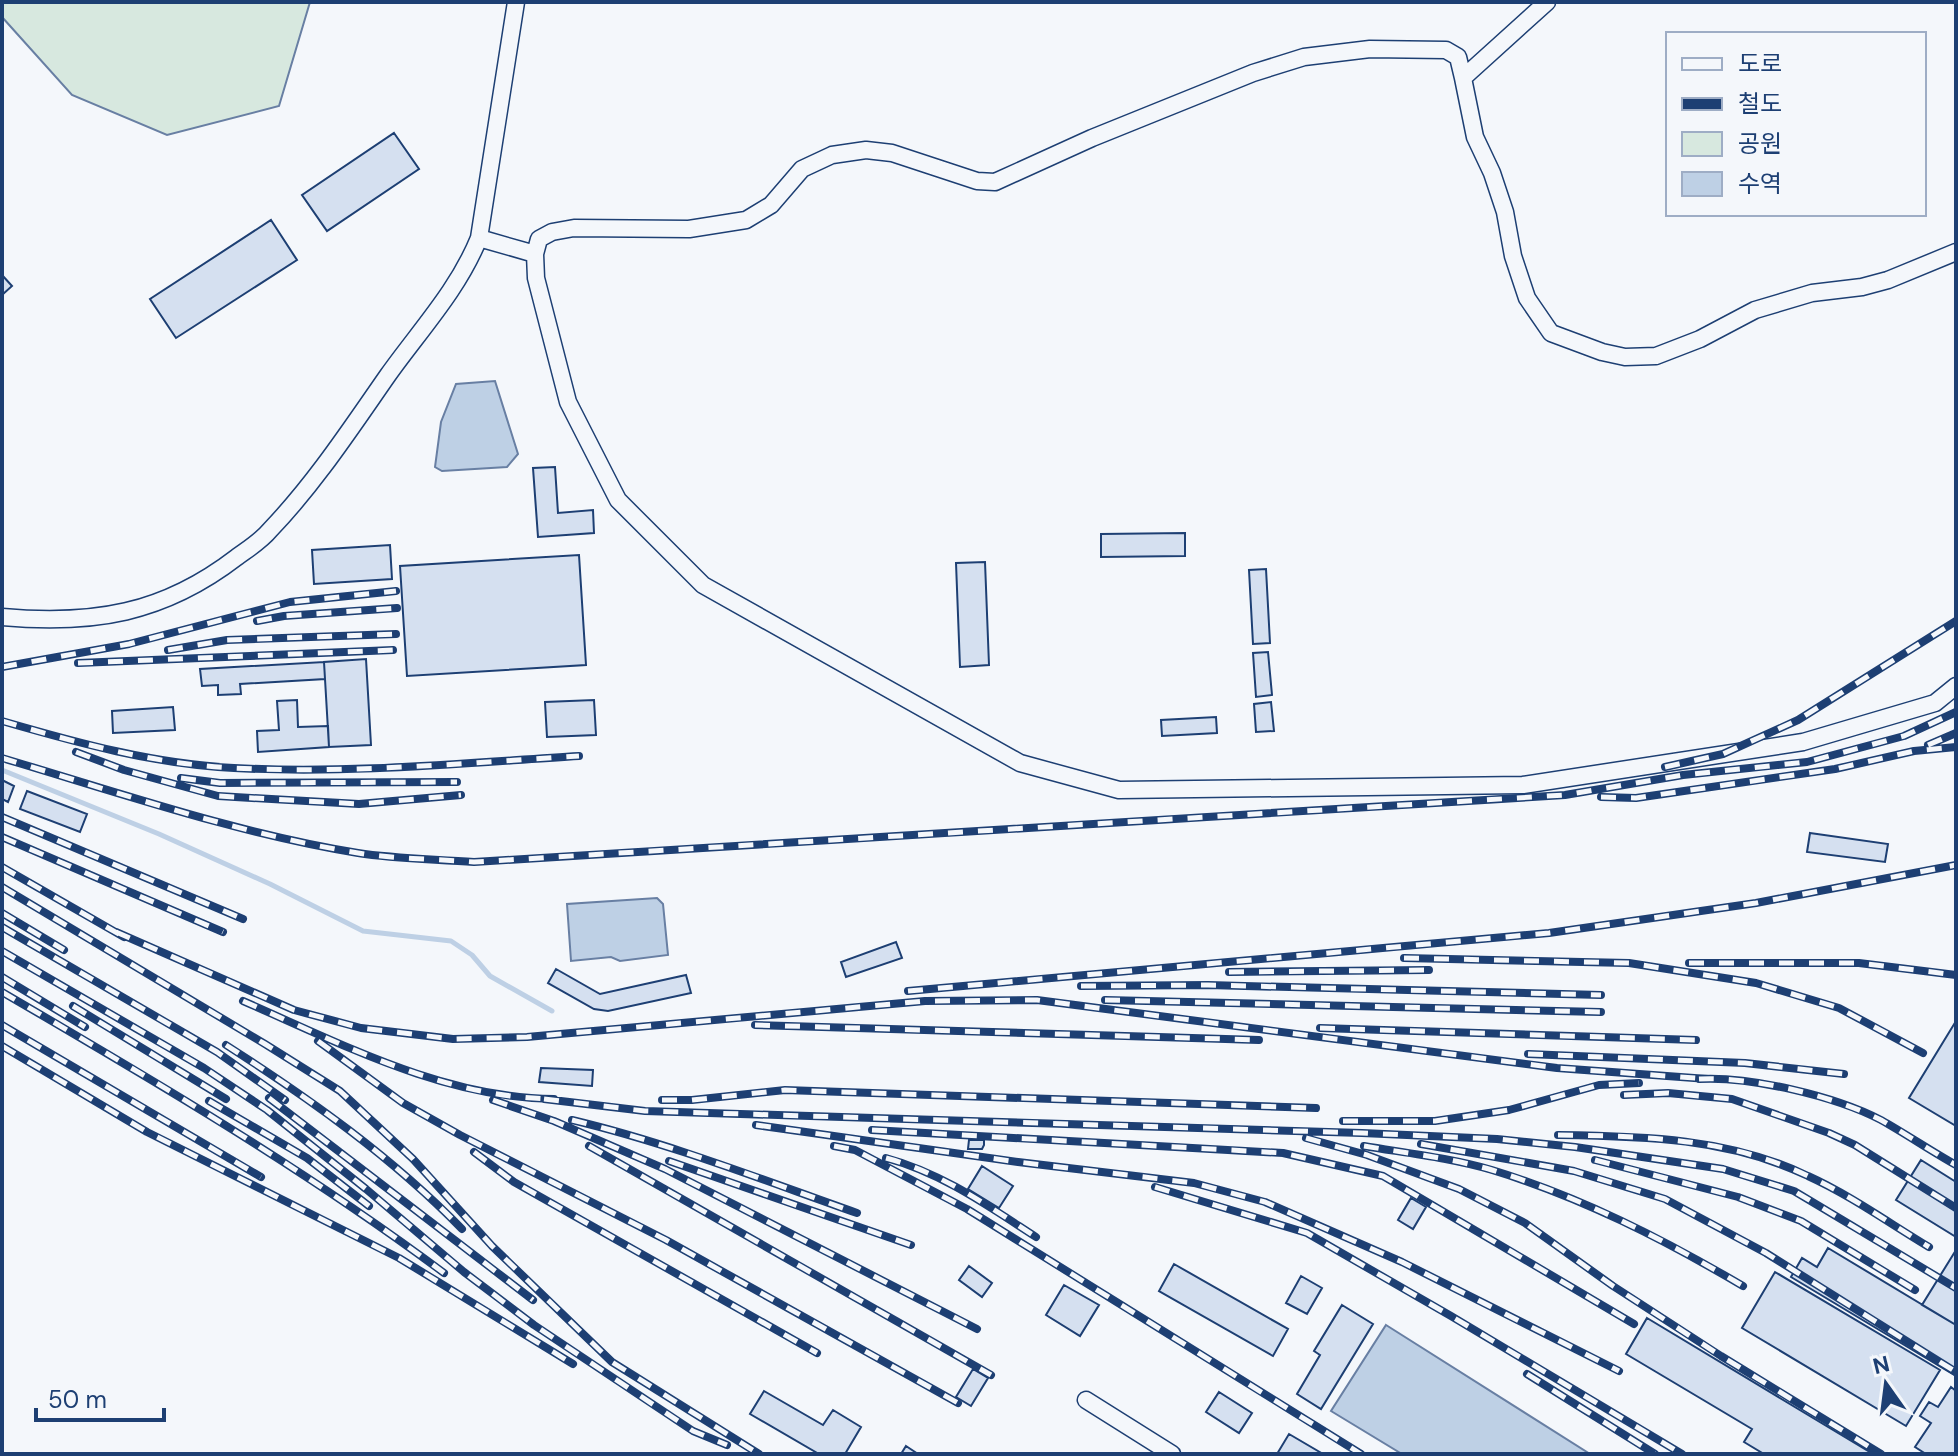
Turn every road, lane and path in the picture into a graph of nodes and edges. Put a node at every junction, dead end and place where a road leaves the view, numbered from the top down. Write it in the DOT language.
graph roads {
  1 [pos="516,2"];
  2 [pos="1547,2"];
  3 [pos="1463,78"];
  4 [pos="479,238"];
  5 [pos="1956,252"];
  6 [pos="535,254"];
  7 [pos="2,617"];
  8 [pos="1956,686"];
  9 [pos="1086,1400"];
  10 [pos="1172,1454"];
  1 -- 4 [label="street"];
  2 -- 3 [label="street"];
  3 -- 5 [label="street"];
  3 -- 6 [label="street"];
  4 -- 6 [label="street"];
  4 -- 7 [label="street"];
  6 -- 8 [label="street"];
  9 -- 10 [label="street"];
}
